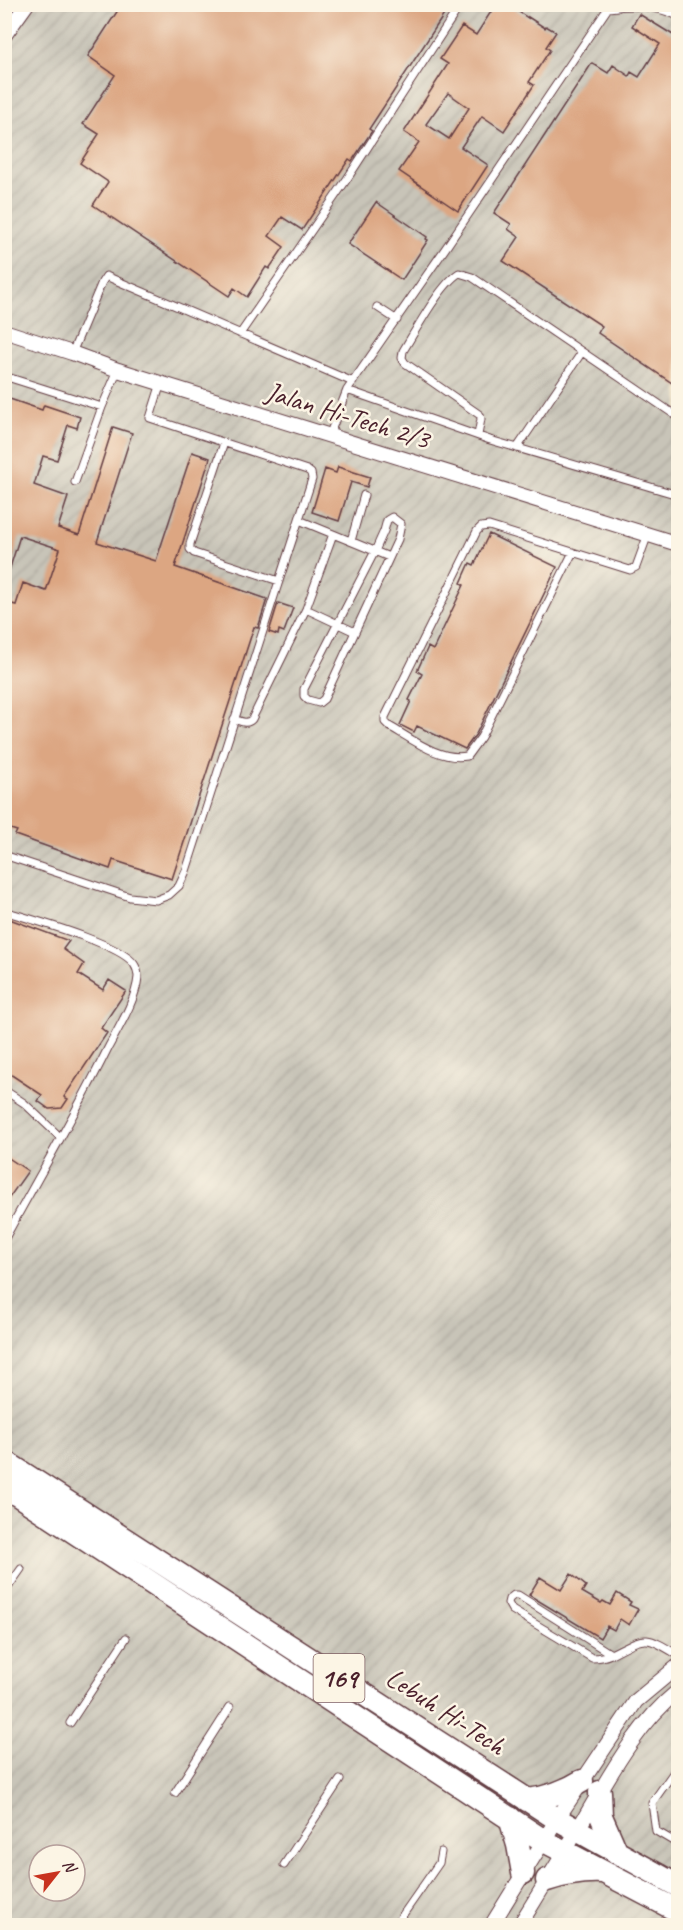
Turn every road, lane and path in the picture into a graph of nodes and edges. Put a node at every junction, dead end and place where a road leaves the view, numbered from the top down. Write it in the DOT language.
graph roads {
  1 [pos="27,4"];
  2 [pos="460,4"];
  3 [pos="605,7"];
  4 [pos="678,16"];
  5 [pos="4,36"];
  6 [pos="377,307"];
  7 [pos="397,320"];
  8 [pos="4,331"];
  9 [pos="240,334"];
  10 [pos="582,352"];
  11 [pos="72,353"];
  12 [pos="118,370"];
  13 [pos="4,376"];
  14 [pos="353,382"];
  15 [pos="160,383"];
  16 [pos="347,390"];
  17 [pos="102,407"];
  18 [pos="678,417"];
  19 [pos="478,435"];
  20 [pos="329,436"];
  21 [pos="224,442"];
  22 [pos="517,448"];
  23 [pos="75,482"];
  24 [pos="364,495"];
  25 [pos="678,495"];
  26 [pos="299,520"];
  27 [pos="333,534"];
  28 [pos="648,534"];
  29 [pos="351,541"];
  30 [pos="678,544"];
  31 [pos="375,551"];
  32 [pos="573,552"];
  33 [pos="389,557"];
  34 [pos="279,581"];
  35 [pos="306,609"];
  36 [pos="338,624"];
  37 [pos="355,632"];
  38 [pos="234,719"];
  39 [pos="4,855"];
  40 [pos="4,911"];
  41 [pos="4,1090"];
  42 [pos="60,1137"];
  43 [pos="4,1240"];
  44 [pos="4,1461"];
  45 [pos="4,1486"];
  46 [pos="21,1569"];
  47 [pos="4,1593"];
  48 [pos="126,1638"];
  49 [pos="611,1654"];
  50 [pos="678,1655"];
  51 [pos="678,1666"];
  52 [pos="678,1691"];
  53 [pos="230,1707"];
  54 [pos="70,1723"];
  55 [pos="678,1767"];
  56 [pos="340,1780"];
  57 [pos="591,1787"];
  58 [pos="175,1792"];
  59 [pos="527,1800"];
  60 [pos="510,1818"];
  61 [pos="557,1819"];
  62 [pos="577,1831"];
  63 [pos="544,1841"];
  64 [pos="678,1842"];
  65 [pos="441,1852"];
  66 [pos="565,1852"];
  67 [pos="617,1853"];
  68 [pos="284,1865"];
  69 [pos="604,1872"];
  70 [pos="523,1873"];
  71 [pos="547,1880"];
  72 [pos="678,1886"];
  73 [pos="678,1911"];
  74 [pos="395,1926"];
  75 [pos="491,1926"];
  76 [pos="519,1926"];
  1 -- 5 [label="street"];
  2 -- 9 [label="lane"];
  3 -- 4 [label="lane"];
  3 -- 7 [label="lane"];
  6 -- 7 [label="lane"];
  7 -- 14 [label="lane"];
  8 -- 11 [label="street, Jalan Hi-Tech 2/3"];
  9 -- 11 [label="lane"];
  9 -- 14 [label="lane"];
  10 -- 18 [label="lane"];
  10 -- 19 [label="lane"];
  10 -- 22 [label="lane"];
  11 -- 12 [label="street, Jalan Hi-Tech 2/3"];
  12 -- 15 [label="street, Jalan Hi-Tech 2/3"];
  12 -- 17 [label="lane"];
  13 -- 17 [label="lane"];
  14 -- 16 [label="lane"];
  15 -- 20 [label="street, Jalan Hi-Tech 2/3"];
  15 -- 21 [label="lane"];
  16 -- 19 [label="lane"];
  16 -- 20 [label="lane"];
  17 -- 23 [label="lane"];
  19 -- 22 [label="lane"];
  20 -- 28 [label="street, Jalan Hi-Tech 2/3"];
  21 -- 26 [label="lane"];
  21 -- 34 [label="lane"];
  22 -- 25 [label="lane"];
  24 -- 29 [label="lane"];
  26 -- 27 [label="lane"];
  26 -- 34 [label="lane"];
  27 -- 29 [label="lane"];
  27 -- 35 [label="lane"];
  28 -- 30 [label="street, Jalan Hi-Tech 2/3"];
  28 -- 32 [label="lane"];
  29 -- 31 [label="lane"];
  31 -- 33 [label="lane"];
  31 -- 33 [label="lane"];
  31 -- 36 [label="lane"];
  32 -- 32 [label="lane"];
  33 -- 37 [label="lane"];
  34 -- 38 [label="lane"];
  35 -- 36 [label="lane"];
  35 -- 38 [label="lane"];
  36 -- 37 [label="lane"];
  36 -- 37 [label="lane"];
  38 -- 39 [label="lane"];
  40 -- 42 [label="lane"];
  41 -- 42 [label="lane"];
  42 -- 43 [label="lane"];
  44 -- 59 [label="main road, Lebuh Hi-Tech / 169"];
  45 -- 60 [label="main road, Lebuh Hi-Tech / 169"];
  46 -- 47 [label="lane"];
  48 -- 54 [label="lane"];
  49 -- 49 [label="lane"];
  49 -- 50 [label="lane"];
  51 -- 57 [label="street"];
  52 -- 57 [label="street"];
  53 -- 58 [label="lane"];
  55 -- 64 [label="lane"];
  56 -- 68 [label="lane"];
  57 -- 59 [label="main road"];
  57 -- 61 [label="street"];
  57 -- 62 [label="street"];
  57 -- 67 [label="main road"];
  59 -- 61 [label="main road, Lebuh Hi-Tech / 169"];
  60 -- 63 [label="main road, Lebuh Hi-Tech / 169"];
  60 -- 70 [label="main road"];
  61 -- 62 [label="main road, Lebuh Hi-Tech / 169"];
  61 -- 63 [label="street"];
  62 -- 66 [label="street"];
  62 -- 67 [label="main road, Lebuh Hi-Tech / 169"];
  63 -- 66 [label="main road, Lebuh Hi-Tech / 169"];
  63 -- 70 [label="street"];
  65 -- 74 [label="lane"];
  66 -- 69 [label="main road, Lebuh Hi-Tech / 169"];
  66 -- 71 [label="street"];
  67 -- 72 [label="main road, Lebuh Hi-Tech / 169"];
  69 -- 71 [label="main road"];
  69 -- 73 [label="main road, Lebuh Hi-Tech / 169"];
  70 -- 75 [label="street"];
  71 -- 76 [label="street"];
}
